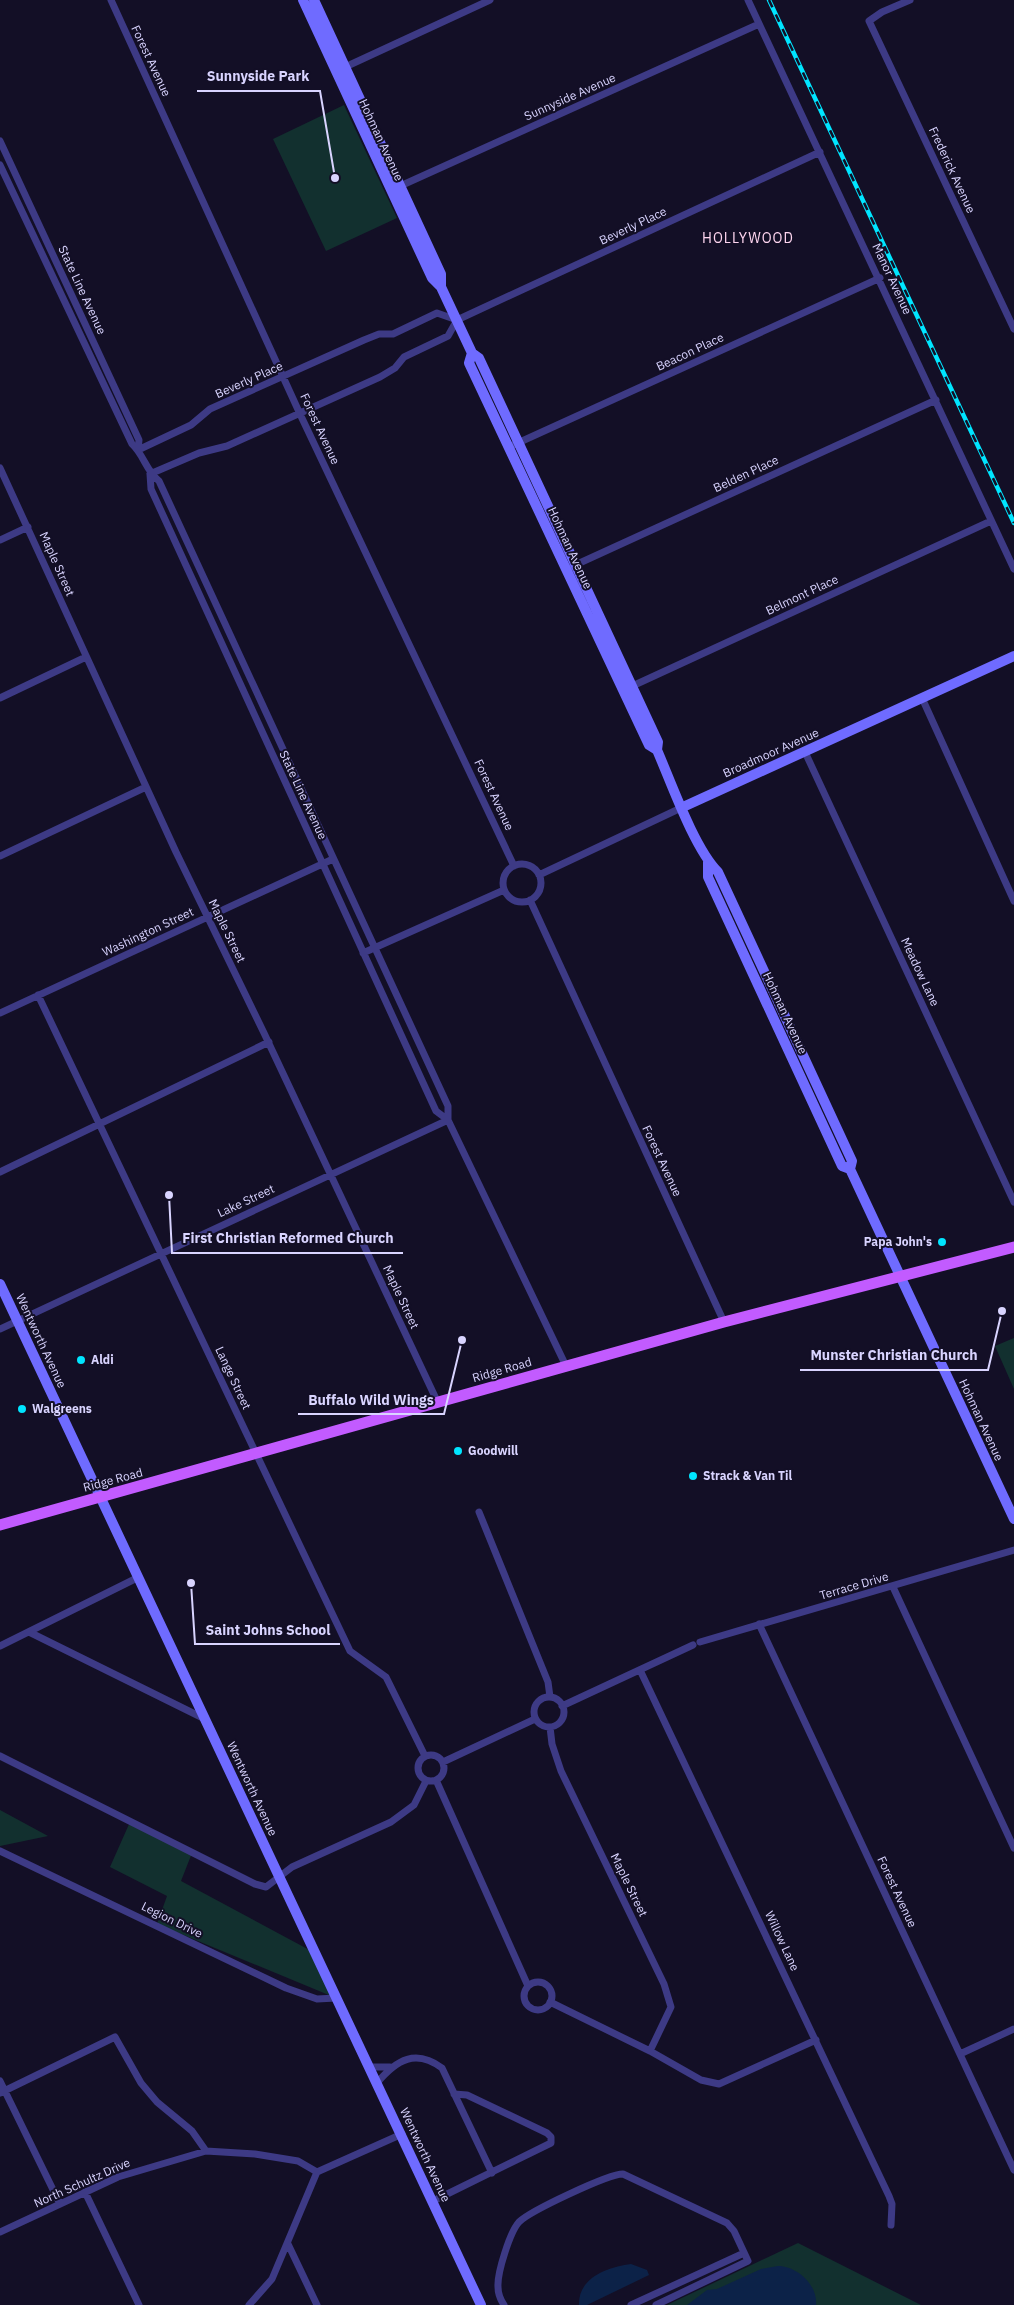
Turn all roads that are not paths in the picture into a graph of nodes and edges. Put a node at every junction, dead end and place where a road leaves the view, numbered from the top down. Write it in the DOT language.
graph roads {
  1 [pos="111,0"];
  2 [pos="303,0"];
  3 [pos="314,0"];
  4 [pos="490,0"];
  5 [pos="748,0"];
  6 [pos="910,0"];
  7 [pos="759,24"];
  8 [pos="340,69"];
  9 [pos="0,141"];
  10 [pos="820,152"];
  11 [pos="0,165"];
  12 [pos="395,188"];
  13 [pos="37,221"];
  14 [pos="28,225"];
  15 [pos="880,278"];
  16 [pos="456,320"];
  17 [pos="1014,329"];
  18 [pos="472,354"];
  19 [pos="283,377"];
  20 [pos="936,400"];
  21 [pos="300,414"];
  22 [pos="519,442"];
  23 [pos="509,447"];
  24 [pos="138,450"];
  25 [pos="0,468"];
  26 [pos="150,474"];
  27 [pos="991,521"];
  28 [pos="28,527"];
  29 [pos="0,540"];
  30 [pos="576,564"];
  31 [pos="566,569"];
  32 [pos="1014,569"];
  33 [pos="1014,656"];
  34 [pos="86,657"];
  35 [pos="250,679"];
  36 [pos="239,684"];
  37 [pos="628,688"];
  38 [pos="0,698"];
  39 [pos="922,698"];
  40 [pos="805,752"];
  41 [pos="146,787"];
  42 [pos="682,807"];
  43 [pos="0,856"];
  44 [pos="333,859"];
  45 [pos="322,864"];
  46 [pos="514,866"];
  47 [pos="539,875"];
  48 [pos="504,890"];
  49 [pos="530,900"];
  50 [pos="1014,901"];
  51 [pos="208,917"];
  52 [pos="375,948"];
  53 [pos="363,953"];
  54 [pos="38,995"];
  55 [pos="0,1013"];
  56 [pos="269,1042"];
  57 [pos="448,1120"];
  58 [pos="100,1125"];
  59 [pos="0,1172"];
  60 [pos="330,1174"];
  61 [pos="1014,1202"];
  62 [pos="1014,1247"];
  63 [pos="161,1254"];
  64 [pos="900,1277"];
  65 [pos="0,1284"];
  66 [pos="18,1321"];
  67 [pos="724,1322"];
  68 [pos="0,1329"];
  69 [pos="566,1366"];
  70 [pos="438,1403"];
  71 [pos="257,1455"];
  72 [pos="102,1498"];
  73 [pos="479,1512"];
  74 [pos="1014,1519"];
  75 [pos="0,1525"];
  76 [pos="1014,1550"];
  77 [pos="139,1577"];
  78 [pos="893,1587"];
  79 [pos="759,1624"];
  80 [pos="30,1632"];
  81 [pos="0,1646"];
  82 [pos="640,1670"];
  83 [pos="550,1698"];
  84 [pos="562,1706"];
  85 [pos="205,1719"];
  86 [pos="535,1719"];
  87 [pos="550,1727"];
  88 [pos="0,1756"];
  89 [pos="425,1756"];
  90 [pos="443,1762"];
  91 [pos="436,1780"];
  92 [pos="426,1781"];
  93 [pos="1014,1848"];
  94 [pos="0,1851"];
  95 [pos="279,1877"];
  96 [pos="528,1986"];
  97 [pos="336,1998"];
  98 [pos="550,2002"];
  99 [pos="1014,2029"];
  100 [pos="816,2040"];
  101 [pos="650,2052"];
  102 [pos="960,2054"];
  103 [pos="369,2067"];
  104 [pos="390,2067"];
  105 [pos="0,2081"];
  106 [pos="377,2083"];
  107 [pos="2,2092"];
  108 [pos="454,2094"];
  109 [pos="402,2134"];
  110 [pos="206,2152"];
  111 [pos="1014,2170"];
  112 [pos="317,2172"];
  113 [pos="492,2173"];
  114 [pos="85,2192"];
  115 [pos="433,2201"];
  116 [pos="60,2204"];
  117 [pos="892,2225"];
  118 [pos="0,2232"];
  119 [pos="288,2244"];
  120 [pos="744,2253"];
  121 [pos="139,2305"];
  122 [pos="249,2305"];
  123 [pos="317,2305"];
  124 [pos="481,2305"];
  125 [pos="504,2305"];
  126 [pos="631,2305"];
  127 [pos="656,2305"];
  1 -- 19 [label="street, Forest Avenue"];
  2 -- 8 [label="main road, Hohman Avenue"];
  3 -- 8 [label="main road, Hohman Avenue"];
  4 -- 8 [label="street"];
  5 -- 7 [label="street, Manor Avenue"];
  6 -- 17 [label="street, Frederick Avenue"];
  7 -- 10 [label="street, Manor Avenue"];
  7 -- 12 [label="street, Sunnyside Avenue"];
  8 -- 12 [label="main road, Hohman Avenue"];
  9 -- 13 [label="street, State Line Avenue"];
  10 -- 15 [label="street, Manor Avenue"];
  10 -- 16 [label="street, Beverly Place"];
  11 -- 14 [label="street, State Line Avenue"];
  12 -- 16 [label="main road, Hohman Avenue"];
  13 -- 14 [label="street"];
  13 -- 24 [label="street, State Line Avenue"];
  14 -- 24 [label="street, State Line Avenue"];
  15 -- 20 [label="street, Manor Avenue"];
  15 -- 22 [label="street, Beacon Place"];
  16 -- 18 [label="main road, Hohman Avenue"];
  16 -- 19 [label="street, Beverly Place"];
  16 -- 21 [label="street, Beverly Place"];
  18 -- 22 [label="main road, Hohman Avenue"];
  18 -- 23 [label="main road, Hohman Avenue"];
  19 -- 21 [label="street, Forest Avenue"];
  19 -- 24 [label="street, Beverly Place"];
  20 -- 27 [label="street, Manor Avenue"];
  20 -- 30 [label="street, Belden Place"];
  21 -- 26 [label="street, Beverly Place"];
  21 -- 46 [label="street, Forest Avenue"];
  22 -- 23 [label="street, Beacon Place"];
  22 -- 30 [label="main road, Hohman Avenue"];
  23 -- 31 [label="main road, Hohman Avenue"];
  24 -- 26 [label="street, State Line Avenue"];
  25 -- 28 [label="street, Maple Street"];
  26 -- 35 [label="street, State Line Avenue"];
  26 -- 36 [label="street, State Line Avenue"];
  27 -- 32 [label="street, Manor Avenue"];
  27 -- 37 [label="street, Belmont Place"];
  28 -- 29 [label="street"];
  28 -- 34 [label="street, Maple Street"];
  30 -- 31 [label="street, Belden Place"];
  30 -- 37 [label="main road, Hohman Avenue"];
  31 -- 37 [label="main road, Hohman Avenue"];
  33 -- 39 [label="main road, Broadmoor Avenue"];
  34 -- 38 [label="street"];
  34 -- 41 [label="street, Maple Street"];
  35 -- 36 [label="street"];
  35 -- 44 [label="street, State Line Avenue"];
  36 -- 45 [label="street, State Line Avenue"];
  37 -- 42 [label="main road, Hohman Avenue"];
  39 -- 40 [label="main road, Broadmoor Avenue"];
  39 -- 50 [label="street"];
  40 -- 42 [label="main road, Broadmoor Avenue"];
  40 -- 61 [label="street, Meadow Lane"];
  41 -- 43 [label="street"];
  41 -- 51 [label="street, Maple Street"];
  42 -- 47 [label="street, Broadmoor Avenue"];
  42 -- 64 [label="main road, Hohman Avenue"];
  44 -- 45 [label="street, Washington Street"];
  44 -- 52 [label="street, State Line Avenue"];
  45 -- 51 [label="street, Washington Street"];
  45 -- 53 [label="street, State Line Avenue"];
  46 -- 47 [label="street"];
  46 -- 48 [label="street"];
  47 -- 49 [label="street"];
  48 -- 49 [label="street"];
  48 -- 52 [label="street"];
  49 -- 67 [label="street, Forest Avenue"];
  51 -- 54 [label="street, Washington Street"];
  51 -- 56 [label="street, Maple Street"];
  52 -- 53 [label="street"];
  52 -- 57 [label="street, State Line Avenue"];
  53 -- 57 [label="street, State Line Avenue"];
  54 -- 55 [label="street, Washington Street"];
  54 -- 58 [label="street, Lange Street"];
  56 -- 58 [label="street"];
  56 -- 60 [label="street, Maple Street"];
  57 -- 60 [label="street, Lake Street"];
  57 -- 69 [label="street, State Line Avenue"];
  58 -- 59 [label="street"];
  58 -- 63 [label="street, Lange Street"];
  60 -- 63 [label="street, Lake Street"];
  60 -- 70 [label="street, Maple Street"];
  62 -- 64 [label="main road, Ridge Road"];
  63 -- 66 [label="street, Lake Street"];
  63 -- 71 [label="street, Lange Street"];
  64 -- 67 [label="main road, Ridge Road"];
  64 -- 74 [label="main road, Hohman Avenue"];
  65 -- 66 [label="main road, Wentworth Avenue"];
  66 -- 68 [label="street, Lake Street"];
  66 -- 72 [label="main road, Wentworth Avenue"];
  67 -- 69 [label="main road, Ridge Road"];
  69 -- 70 [label="main road, Ridge Road"];
  70 -- 71 [label="main road, Ridge Road"];
  71 -- 72 [label="main road, Ridge Road"];
  71 -- 89 [label="street, Lange Street"];
  72 -- 75 [label="main road, Ridge Road"];
  72 -- 77 [label="main road, Wentworth Avenue"];
  73 -- 83 [label="street"];
  76 -- 78 [label="street, Terrace Drive"];
  77 -- 80 [label="street"];
  77 -- 85 [label="main road, Wentworth Avenue"];
  78 -- 79 [label="street, Terrace Drive"];
  78 -- 93 [label="street"];
  79 -- 82 [label="street, Terrace Drive"];
  79 -- 102 [label="street, Forest Avenue"];
  80 -- 81 [label="street"];
  80 -- 85 [label="street"];
  82 -- 84 [label="street, Terrace Drive"];
  82 -- 100 [label="street, Willow Lane"];
  83 -- 84 [label="street"];
  83 -- 86 [label="street"];
  84 -- 87 [label="street"];
  85 -- 95 [label="main road, Wentworth Avenue"];
  86 -- 87 [label="street"];
  86 -- 90 [label="street"];
  87 -- 101 [label="street, Maple Street"];
  88 -- 95 [label="street"];
  89 -- 90 [label="street"];
  89 -- 92 [label="street"];
  90 -- 91 [label="street"];
  91 -- 92 [label="street"];
  91 -- 96 [label="street"];
  92 -- 95 [label="street"];
  94 -- 97 [label="street, Legion Drive"];
  95 -- 97 [label="main road, Wentworth Avenue"];
  96 -- 98 [label="street"];
  96 -- 98 [label="street"];
  97 -- 103 [label="main road, Wentworth Avenue"];
  98 -- 101 [label="street"];
  99 -- 102 [label="street"];
  100 -- 101 [label="street"];
  100 -- 117 [label="street, Willow Lane"];
  102 -- 111 [label="street, Forest Avenue"];
  103 -- 104 [label="street"];
  103 -- 106 [label="main road, Wentworth Avenue"];
  104 -- 106 [label="street"];
  104 -- 108 [label="street"];
  105 -- 107 [label="street"];
  106 -- 109 [label="main road, Wentworth Avenue"];
  107 -- 110 [label="street"];
  107 -- 116 [label="street"];
  108 -- 113 [label="street"];
  108 -- 113 [label="street"];
  109 -- 112 [label="street"];
  109 -- 115 [label="main road, Wentworth Avenue"];
  110 -- 112 [label="street, North Schultz Drive"];
  110 -- 114 [label="street, North Schultz Drive"];
  112 -- 119 [label="street"];
  113 -- 115 [label="street"];
  114 -- 116 [label="street, North Schultz Drive"];
  114 -- 121 [label="street"];
  115 -- 124 [label="main road, Wentworth Avenue"];
  116 -- 118 [label="street, North Schultz Drive"];
  119 -- 122 [label="street"];
  119 -- 123 [label="street"];
  120 -- 125 [label="street"];
  120 -- 126 [label="street"];
  120 -- 127 [label="street"];
}
